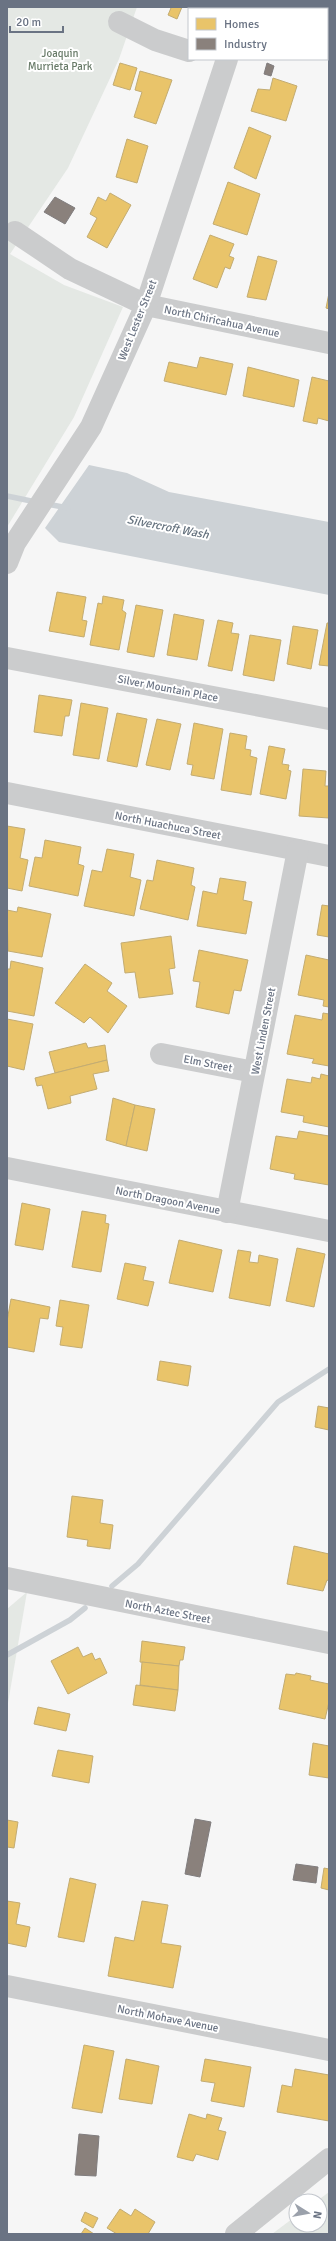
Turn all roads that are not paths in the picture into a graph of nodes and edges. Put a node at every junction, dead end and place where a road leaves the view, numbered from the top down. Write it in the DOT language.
graph roads {
  1 [pos="119,22"];
  2 [pos="188,51"];
  3 [pos="223,60"];
  4 [pos="15,232"];
  5 [pos="146,305"];
  6 [pos="329,343"];
  7 [pos="7,563"];
  8 [pos="7,658"];
  9 [pos="329,719"];
  10 [pos="7,794"];
  11 [pos="298,850"];
  12 [pos="329,856"];
  13 [pos="161,1054"];
  14 [pos="254,1072"];
  15 [pos="7,1168"];
  16 [pos="227,1212"];
  17 [pos="329,1232"];
  18 [pos="7,1578"];
  19 [pos="329,1643"];
  20 [pos="7,1986"];
  21 [pos="329,2050"];
  22 [pos="329,2159"];
  23 [pos="236,2234"];
  1 -- 2 [label="street"];
  3 -- 5 [label="street, West Lester Street"];
  4 -- 5 [label="street, North Chiricahua Avenue"];
  5 -- 6 [label="street, North Chiricahua Avenue"];
  5 -- 7 [label="street, West Lester Street"];
  8 -- 9 [label="street, Silver Mountain Place"];
  10 -- 11 [label="street, North Huachuca Street"];
  11 -- 12 [label="street, North Huachuca Street"];
  11 -- 14 [label="street, West Linden Street"];
  13 -- 14 [label="street, Elm Street"];
  14 -- 16 [label="street, West Linden Street"];
  15 -- 16 [label="street, North Dragoon Avenue"];
  16 -- 17 [label="street, North Dragoon Avenue"];
  18 -- 19 [label="street, North Aztec Street"];
  20 -- 21 [label="street, North Mohave Avenue"];
  22 -- 23 [label="street"];
}
